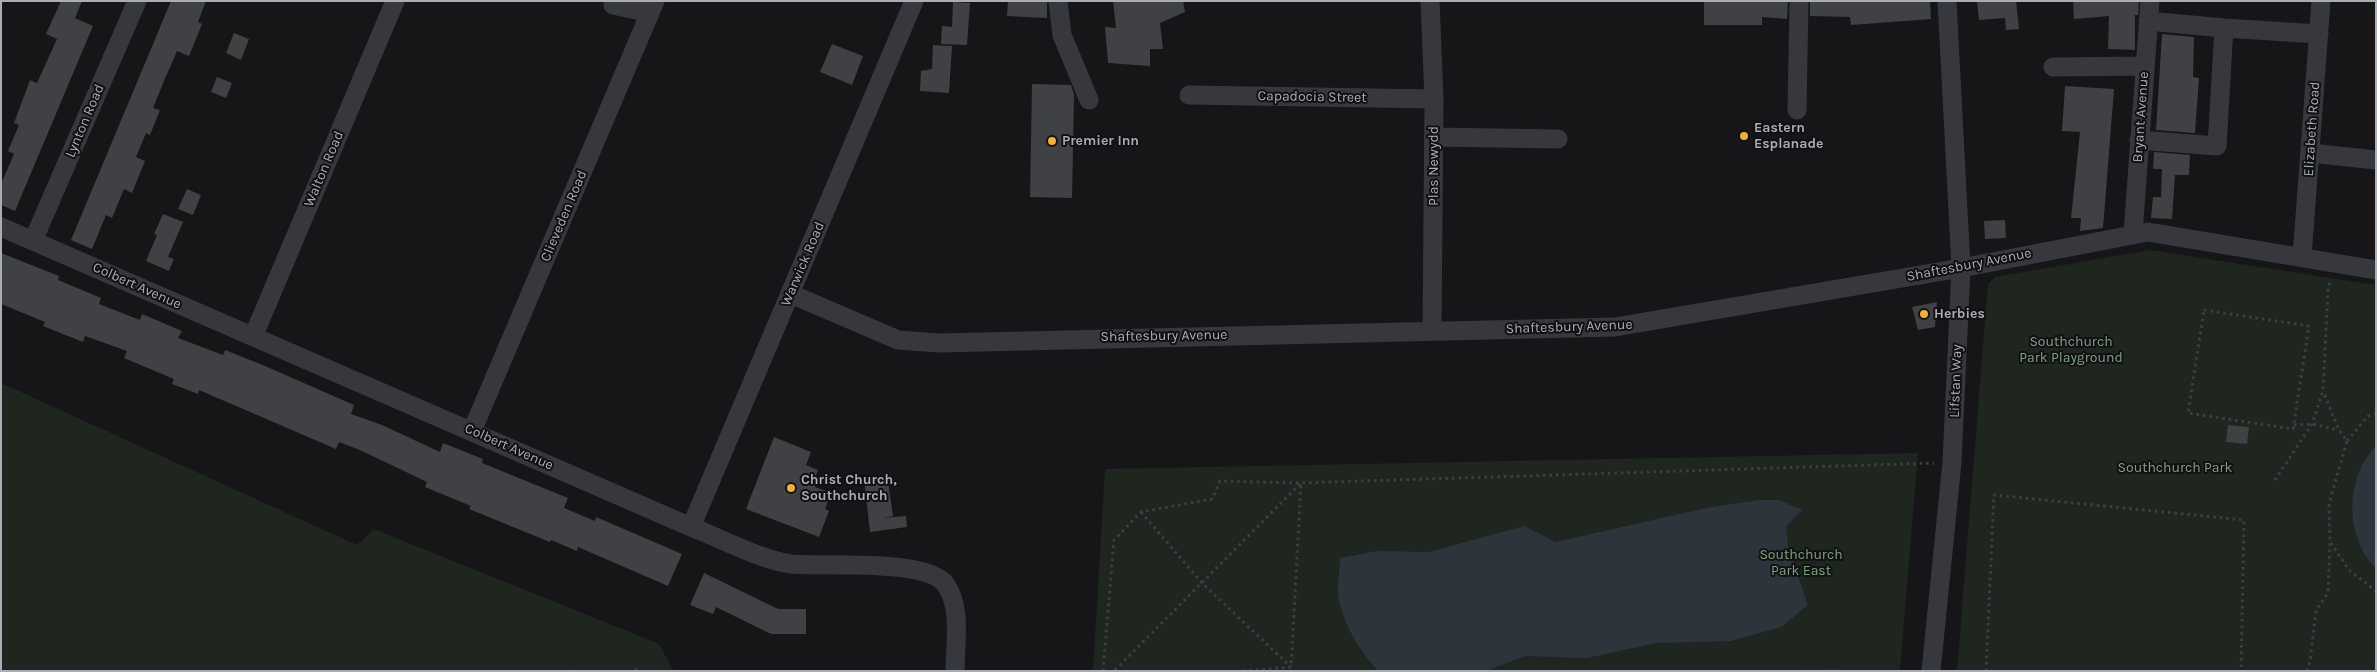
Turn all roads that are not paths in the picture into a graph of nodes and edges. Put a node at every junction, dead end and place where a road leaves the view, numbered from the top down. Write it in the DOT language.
graph roads {
  1 [pos="137,1"];
  2 [pos="396,1"];
  3 [pos="914,1"];
  4 [pos="1058,1"];
  5 [pos="1430,1"];
  6 [pos="1799,1"];
  7 [pos="1947,1"];
  8 [pos="2150,1"];
  9 [pos="2321,1"];
  10 [pos="613,5"];
  11 [pos="653,7"];
  12 [pos="2148,21"];
  13 [pos="2224,28"];
  14 [pos="2319,34"];
  15 [pos="2145,66"];
  16 [pos="2054,67"];
  17 [pos="1189,95"];
  18 [pos="1434,99"];
  19 [pos="1090,100"];
  20 [pos="1796,110"];
  21 [pos="1434,136"];
  22 [pos="2139,140"];
  23 [pos="1558,141"];
  24 [pos="2310,152"];
  25 [pos="2376,160"];
  26 [pos="1,227"];
  27 [pos="2133,234"];
  28 [pos="33,241"];
  29 [pos="2302,257"];
  30 [pos="1960,268"];
  31 [pos="2376,270"];
  32 [pos="791,294"];
  33 [pos="1432,331"];
  34 [pos="253,337"];
  35 [pos="472,431"];
  36 [pos="691,527"];
  37 [pos="955,671"];
  38 [pos="1931,671"];
  1 -- 28 [label="street, Lynton Road"];
  2 -- 34 [label="street, Walton Road"];
  3 -- 32 [label="street, Warwick Road"];
  4 -- 19 [label="street"];
  5 -- 18 [label="street, Plas Newydd"];
  6 -- 20 [label="street"];
  7 -- 30 [label="street, Lifstan Way"];
  8 -- 12 [label="street, Bryant Avenue"];
  9 -- 14 [label="street, Elizabeth Road"];
  10 -- 11 [label="street"];
  11 -- 35 [label="street, Clieveden Road"];
  12 -- 13 [label="street"];
  12 -- 15 [label="street, Bryant Avenue"];
  13 -- 14 [label="street"];
  13 -- 22 [label="street"];
  14 -- 24 [label="street, Elizabeth Road"];
  15 -- 16 [label="street"];
  15 -- 22 [label="street, Bryant Avenue"];
  17 -- 18 [label="street, Capadocia Street"];
  18 -- 21 [label="street, Plas Newydd"];
  21 -- 23 [label="street"];
  21 -- 33 [label="street, Plas Newydd"];
  22 -- 27 [label="street, Bryant Avenue"];
  24 -- 25 [label="street"];
  24 -- 29 [label="street, Elizabeth Road"];
  26 -- 28 [label="street, Colbert Avenue"];
  27 -- 29 [label="street, Shaftesbury Avenue"];
  27 -- 30 [label="street, Shaftesbury Avenue"];
  28 -- 34 [label="street, Colbert Avenue"];
  29 -- 31 [label="street, Shaftesbury Avenue"];
  30 -- 33 [label="street, Shaftesbury Avenue"];
  30 -- 38 [label="street, Lifstan Way"];
  32 -- 33 [label="street, Shaftesbury Avenue"];
  32 -- 36 [label="street, Warwick Road"];
  34 -- 35 [label="street, Colbert Avenue"];
  35 -- 36 [label="street, Colbert Avenue"];
  36 -- 37 [label="street, Colbert Avenue"];
}
